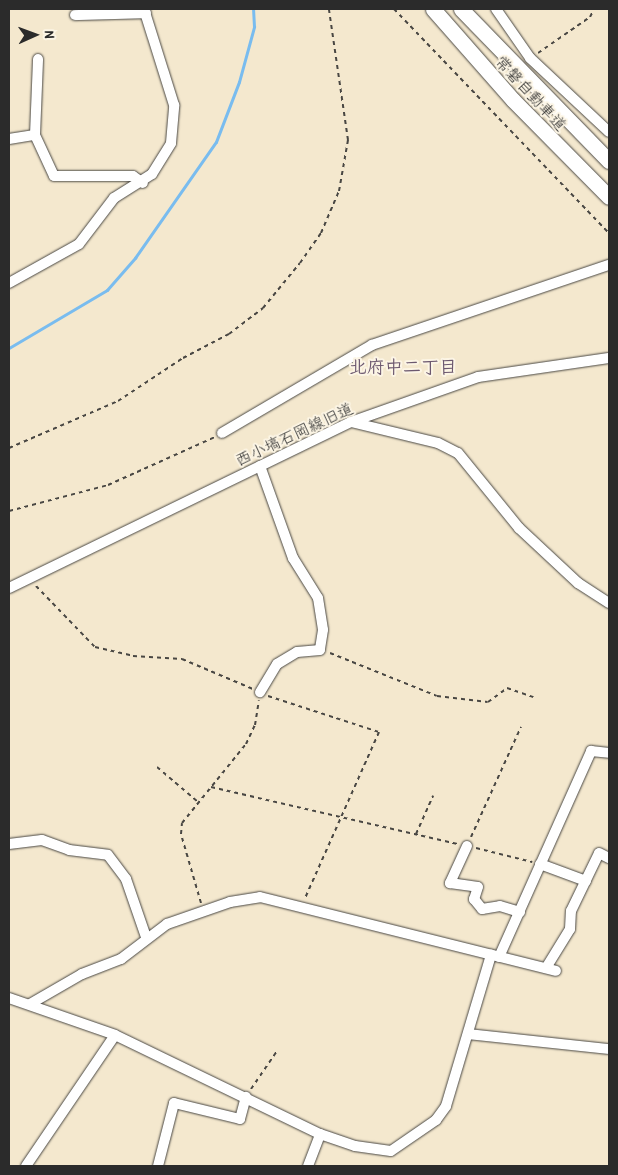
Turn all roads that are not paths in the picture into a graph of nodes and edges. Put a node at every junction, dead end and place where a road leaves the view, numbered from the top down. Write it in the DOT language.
graph roads {
  1 [pos="433,9"];
  2 [pos="461,9"];
  3 [pos="496,9"];
  4 [pos="145,11"];
  5 [pos="75,15"];
  6 [pos="38,59"];
  7 [pos="609,132"];
  8 [pos="35,135"];
  9 [pos="9,139"];
  10 [pos="609,161"];
  11 [pos="143,183"];
  12 [pos="609,197"];
  13 [pos="609,265"];
  14 [pos="9,283"];
  15 [pos="609,358"];
  16 [pos="351,422"];
  17 [pos="222,434"];
  18 [pos="260,466"];
  19 [pos="9,588"];
  20 [pos="609,603"];
  21 [pos="260,692"];
  22 [pos="609,753"];
  23 [pos="9,844"];
  24 [pos="467,846"];
  25 [pos="609,858"];
  26 [pos="540,864"];
  27 [pos="586,881"];
  28 [pos="520,912"];
  29 [pos="146,937"];
  30 [pos="495,956"];
  31 [pos="9,998"];
  32 [pos="30,1004"];
  33 [pos="468,1034"];
  34 [pos="115,1035"];
  35 [pos="609,1049"];
  36 [pos="246,1097"];
  37 [pos="320,1134"];
  38 [pos="26,1166"];
  39 [pos="158,1166"];
  40 [pos="308,1166"];
  1 -- 12 [label="highway, 常磐自動車道"];
  2 -- 10 [label="highway, 常磐自動車道"];
  3 -- 7 [label="street"];
  4 -- 5 [label="street"];
  4 -- 11 [label="street"];
  6 -- 8 [label="street"];
  8 -- 9 [label="street"];
  8 -- 11 [label="street"];
  11 -- 14 [label="street"];
  13 -- 17 [label="street"];
  15 -- 16 [label="street, 西小塙石岡線旧道"];
  16 -- 18 [label="street, 西小塙石岡線旧道"];
  16 -- 20 [label="street"];
  18 -- 19 [label="street, 西小塙石岡線旧道"];
  18 -- 21 [label="street"];
  22 -- 26 [label="street"];
  23 -- 29 [label="street"];
  24 -- 28 [label="street"];
  25 -- 27 [label="street"];
  26 -- 27 [label="street"];
  26 -- 28 [label="street"];
  27 -- 30 [label="street"];
  28 -- 30 [label="street"];
  29 -- 30 [label="street"];
  29 -- 32 [label="street"];
  30 -- 33 [label="street"];
  31 -- 32 [label="street"];
  32 -- 34 [label="street"];
  33 -- 35 [label="street"];
  33 -- 37 [label="street"];
  34 -- 36 [label="street"];
  34 -- 38 [label="street"];
  36 -- 37 [label="street"];
  36 -- 39 [label="street"];
  37 -- 40 [label="street"];
}
